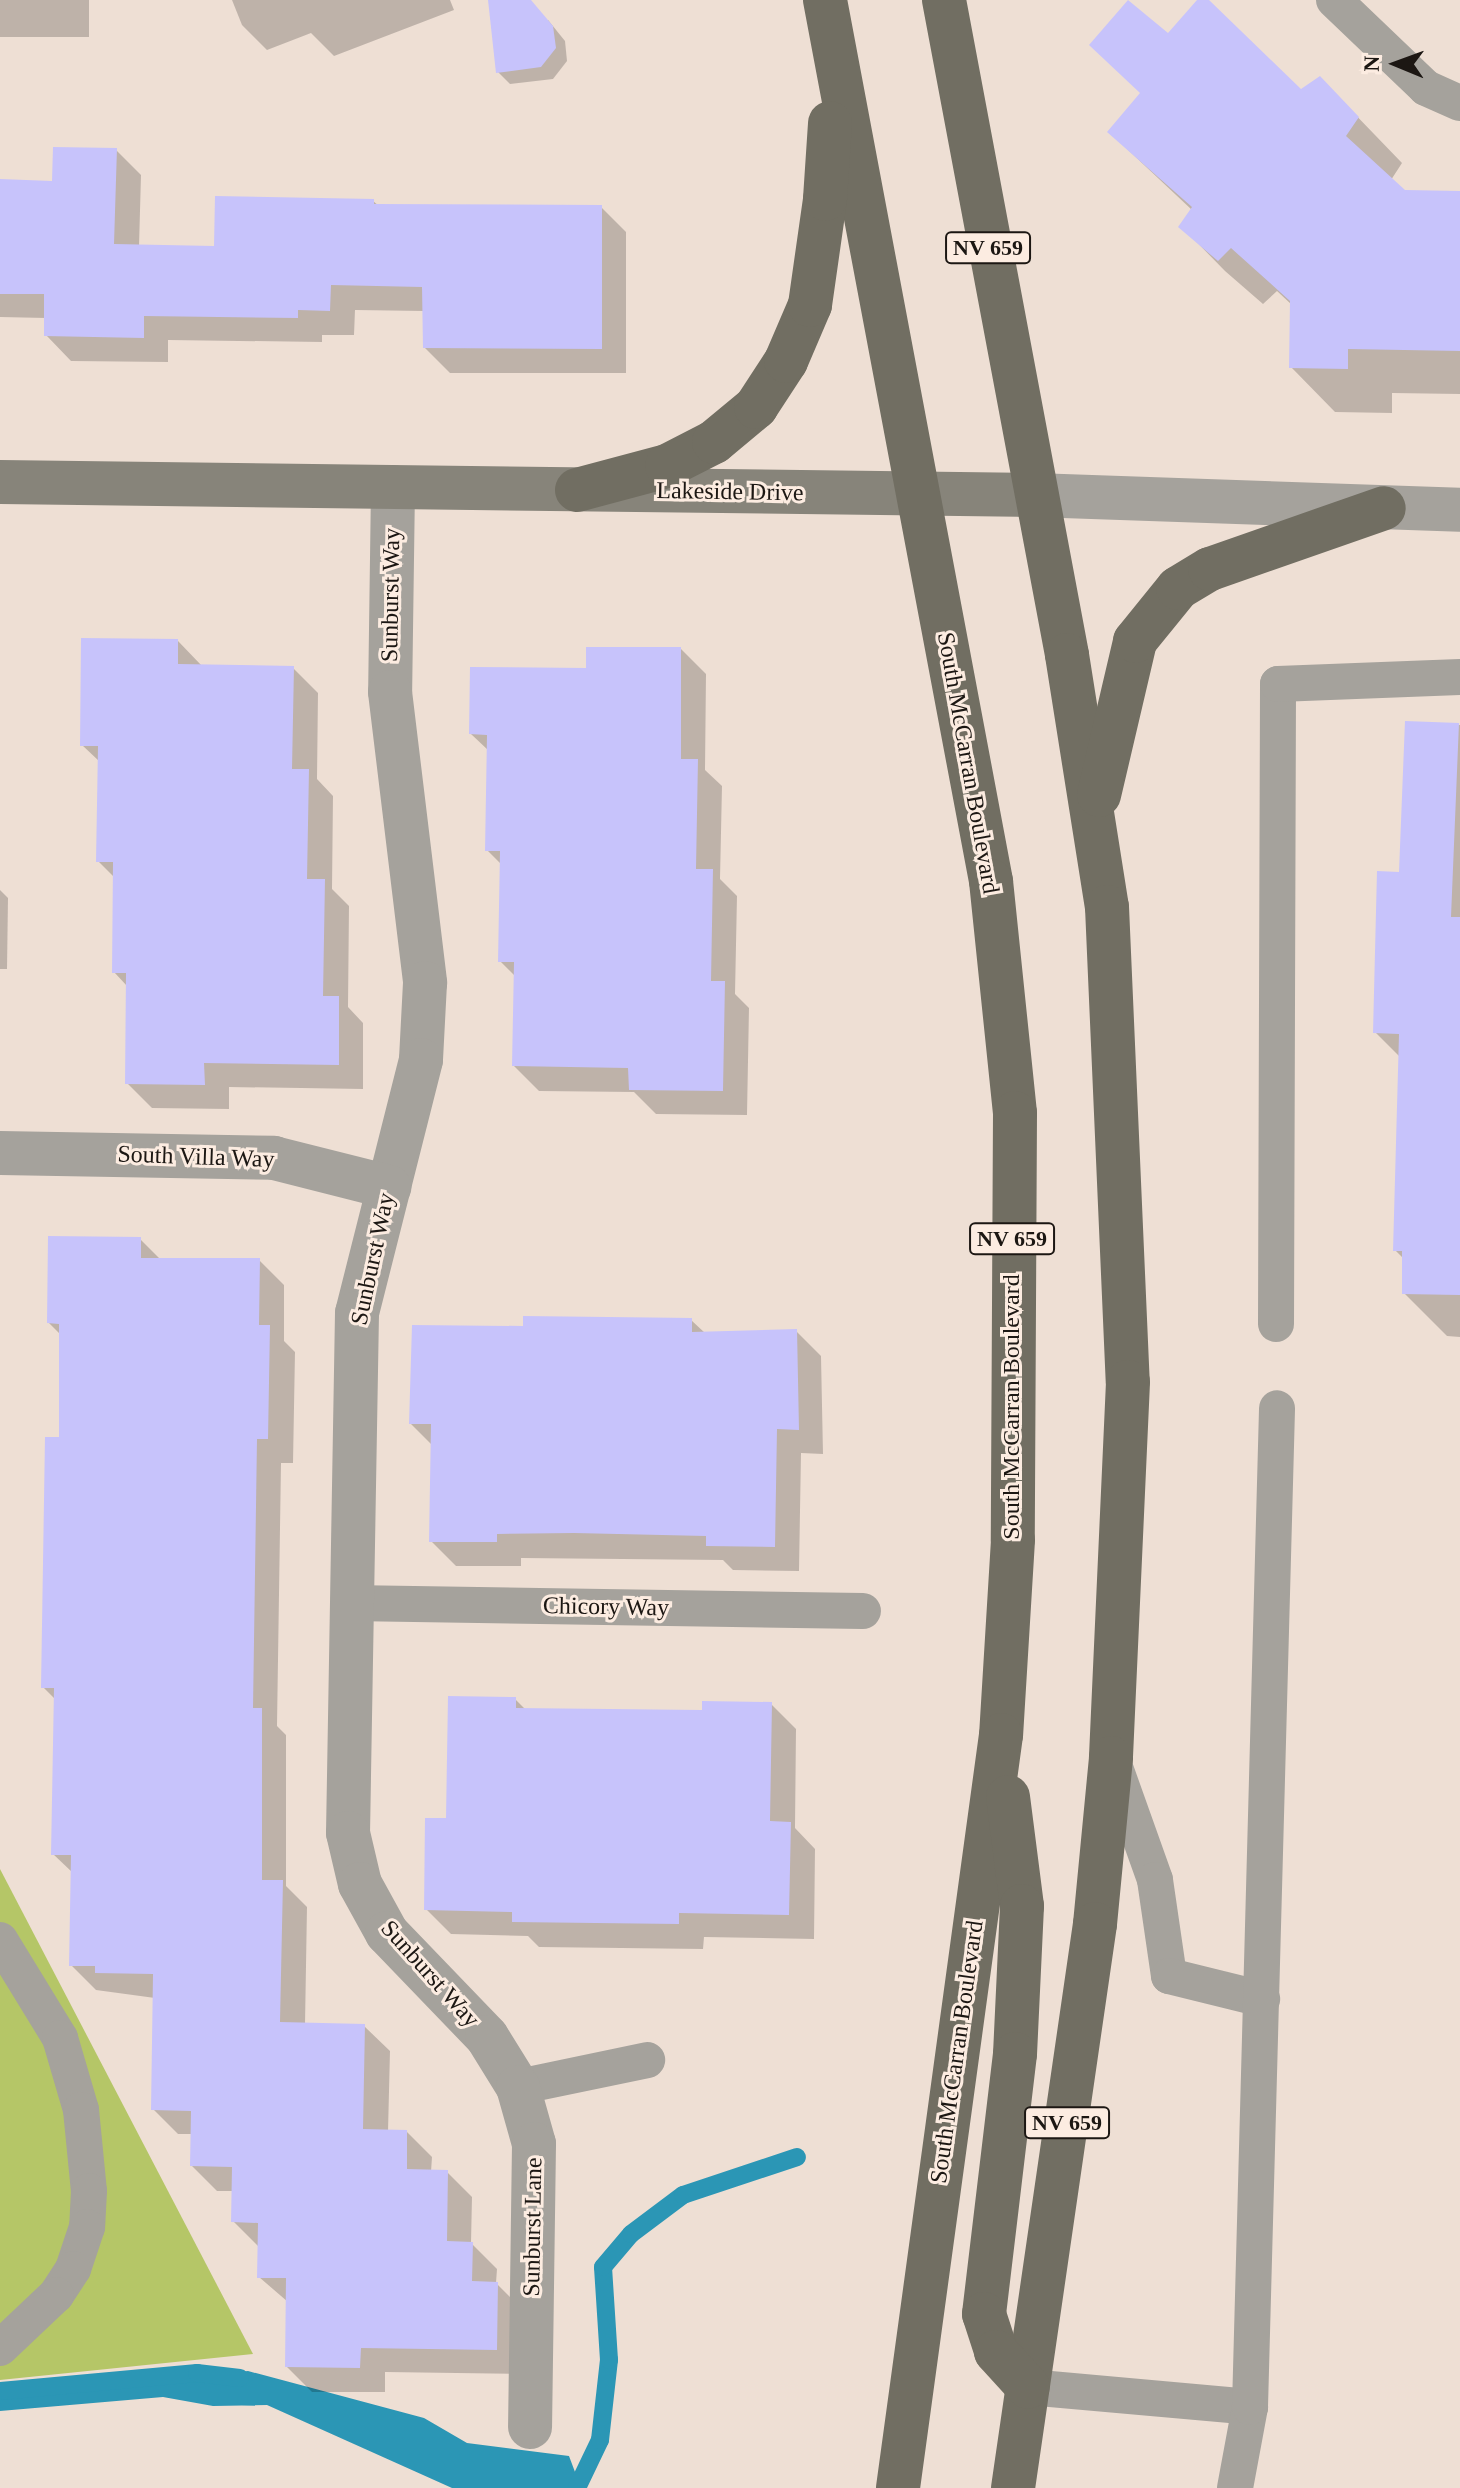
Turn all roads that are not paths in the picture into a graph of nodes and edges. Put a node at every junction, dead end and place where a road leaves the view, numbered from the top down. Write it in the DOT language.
graph roads {
  1 [pos="825,0"];
  2 [pos="944,0"];
  3 [pos="1334,0"];
  4 [pos="1343,0"];
  5 [pos="834,48"];
  6 [pos="1460,103"];
  7 [pos="0,482"];
  8 [pos="393,487"];
  9 [pos="577,490"];
  10 [pos="921,495"];
  11 [pos="1034,495"];
  12 [pos="1384,508"];
  13 [pos="1460,510"];
  14 [pos="1460,677"];
  15 [pos="1094,821"];
  16 [pos="0,1153"];
  17 [pos="389,1187"];
  18 [pos="1276,1324"];
  19 [pos="1277,1408"];
  20 [pos="350,1603"];
  21 [pos="863,1611"];
  22 [pos="1001,1735"];
  23 [pos="1111,1758"];
  24 [pos="0,1940"];
  25 [pos="1262,1999"];
  26 [pos="487,2037"];
  27 [pos="647,2060"];
  28 [pos="518,2087"];
  29 [pos="0,2348"];
  30 [pos="1028,2387"];
  31 [pos="1250,2407"];
  32 [pos="530,2427"];
  33 [pos="898,2488"];
  34 [pos="1013,2488"];
  35 [pos="1235,2488"];
  1 -- 5 [label="main road, South McCarran Boulevard / NV 659"];
  2 -- 11 [label="main road, NV 659"];
  3 -- 4 [label="lane"];
  3 -- 6 [label="lane"];
  5 -- 9 [label="main road"];
  5 -- 10 [label="main road, South McCarran Boulevard / NV 659"];
  7 -- 8 [label="main road, Lakeside Drive"];
  8 -- 9 [label="main road, Lakeside Drive"];
  8 -- 17 [label="street, Sunburst Way"];
  9 -- 10 [label="main road, Lakeside Drive"];
  10 -- 11 [label="main road, Lakeside Drive"];
  10 -- 22 [label="main road, South McCarran Boulevard / NV 659"];
  11 -- 12 [label="street, Lakeside Drive"];
  11 -- 15 [label="main road, NV 659"];
  12 -- 13 [label="street, Lakeside Drive"];
  12 -- 15 [label="main road"];
  14 -- 18 [label="lane"];
  15 -- 23 [label="main road, NV 659"];
  16 -- 17 [label="street, South Villa Way"];
  17 -- 20 [label="street, Sunburst Way"];
  19 -- 25 [label="lane"];
  20 -- 21 [label="lane, Chicory Way"];
  20 -- 26 [label="street, Sunburst Way"];
  22 -- 30 [label="main road"];
  22 -- 33 [label="main road, South McCarran Boulevard / NV 659"];
  23 -- 25 [label="lane"];
  23 -- 30 [label="main road, NV 659"];
  24 -- 29 [label="lane"];
  25 -- 31 [label="lane"];
  26 -- 28 [label="street, Sunburst Lane"];
  27 -- 28 [label="lane"];
  28 -- 32 [label="street, Sunburst Lane"];
  30 -- 31 [label="lane"];
  30 -- 34 [label="main road, NV 659"];
  31 -- 35 [label="lane"];
}
